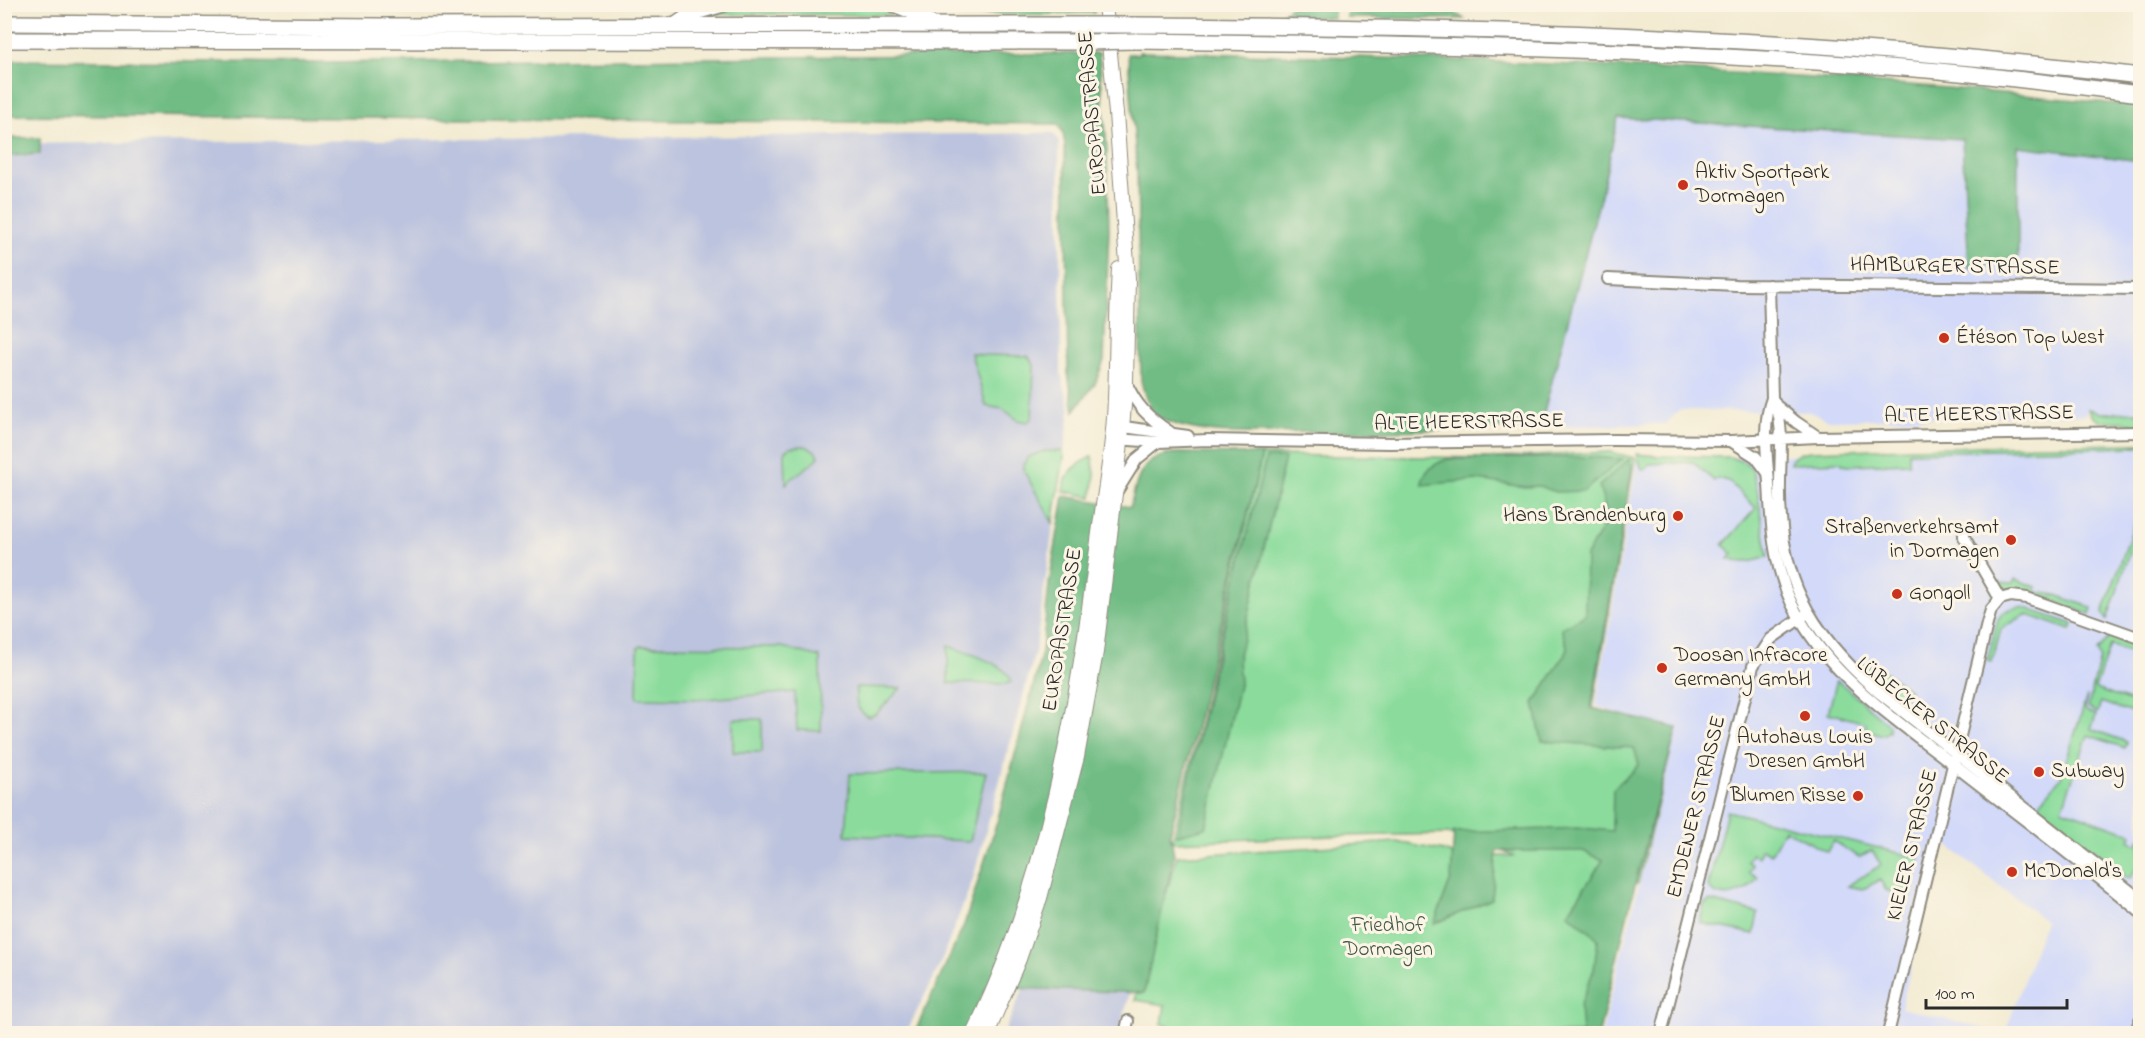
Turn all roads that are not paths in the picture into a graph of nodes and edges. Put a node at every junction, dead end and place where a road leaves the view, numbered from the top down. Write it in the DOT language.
graph roads {
  1 [pos="723,4"];
  2 [pos="894,4"];
  3 [pos="1105,4"];
  4 [pos="4,23"];
  5 [pos="931,24"];
  6 [pos="676,25"];
  7 [pos="4,40"];
  8 [pos="2140,76"];
  9 [pos="2140,94"];
  10 [pos="1122,218"];
  11 [pos="1608,279"];
  12 [pos="1769,285"];
  13 [pos="2140,289"];
  14 [pos="1126,381"];
  15 [pos="1775,402"];
  16 [pos="2140,432"];
  17 [pos="1117,433"];
  18 [pos="1173,434"];
  19 [pos="1818,437"];
  20 [pos="1779,438"];
  21 [pos="1767,439"];
  22 [pos="1209,440"];
  23 [pos="1731,441"];
  24 [pos="1158,442"];
  25 [pos="1768,473"];
  26 [pos="1115,494"];
  27 [pos="1964,528"];
  28 [pos="2000,600"];
  29 [pos="1804,616"];
  30 [pos="2140,638"];
  31 [pos="1954,759"];
  32 [pos="2140,899"];
  33 [pos="2140,912"];
  34 [pos="2140,1020"];
  35 [pos="1128,1021"];
  36 [pos="973,1034"];
  37 [pos="987,1034"];
  38 [pos="1125,1034"];
  39 [pos="1661,1034"];
  40 [pos="1888,1034"];
  41 [pos="2135,1034"];
  1 -- 6 [label="highway"];
  2 -- 5 [label="highway"];
  3 -- 10 [label="main road, EUROPASTRASSE"];
  4 -- 6 [label="highway"];
  5 -- 6 [label="highway"];
  5 -- 8 [label="highway, bridge"];
  7 -- 9 [label="highway, bridge"];
  10 -- 14 [label="main road, EUROPASTRASSE"];
  10 -- 17 [label="main road, EUROPASTRASSE"];
  11 -- 12 [label="street, HAMBURGER STRASSE"];
  12 -- 13 [label="street, HAMBURGER STRASSE"];
  12 -- 15 [label="street"];
  14 -- 17 [label="main road, EUROPASTRASSE"];
  14 -- 18 [label="street"];
  15 -- 19 [label="street"];
  15 -- 20 [label="street"];
  15 -- 21 [label="street"];
  16 -- 19 [label="street, ALTE HEERSTRASSE"];
  17 -- 18 [label="street, ALTE HEERSTRASSE"];
  17 -- 24 [label="street, ALTE HEERSTRASSE"];
  17 -- 26 [label="main road, EUROPASTRASSE"];
  17 -- 36 [label="main road, EUROPASTRASSE"];
  18 -- 22 [label="street, ALTE HEERSTRASSE"];
  19 -- 20 [label="street, ALTE HEERSTRASSE"];
  20 -- 21 [label="street, ALTE HEERSTRASSE"];
  20 -- 29 [label="street, LÜBECKER STRASSE"];
  21 -- 23 [label="street, ALTE HEERSTRASSE"];
  21 -- 25 [label="street, LÜBECKER STRASSE"];
  22 -- 23 [label="street, ALTE HEERSTRASSE"];
  22 -- 24 [label="street, ALTE HEERSTRASSE"];
  23 -- 25 [label="street"];
  24 -- 26 [label="street"];
  25 -- 29 [label="street, LÜBECKER STRASSE"];
  26 -- 37 [label="main road, EUROPASTRASSE"];
  27 -- 28 [label="street"];
  28 -- 30 [label="street"];
  28 -- 31 [label="street, KIELER STRASSE"];
  29 -- 31 [label="street, LÜBECKER STRASSE"];
  29 -- 39 [label="street, EMDENER STRASSE"];
  31 -- 32 [label="street, LÜBECKER STRASSE"];
  31 -- 33 [label="street, LÜBECKER STRASSE"];
  31 -- 40 [label="street, KIELER STRASSE"];
  34 -- 41 [label="street"];
  35 -- 38 [label="street"];
}
